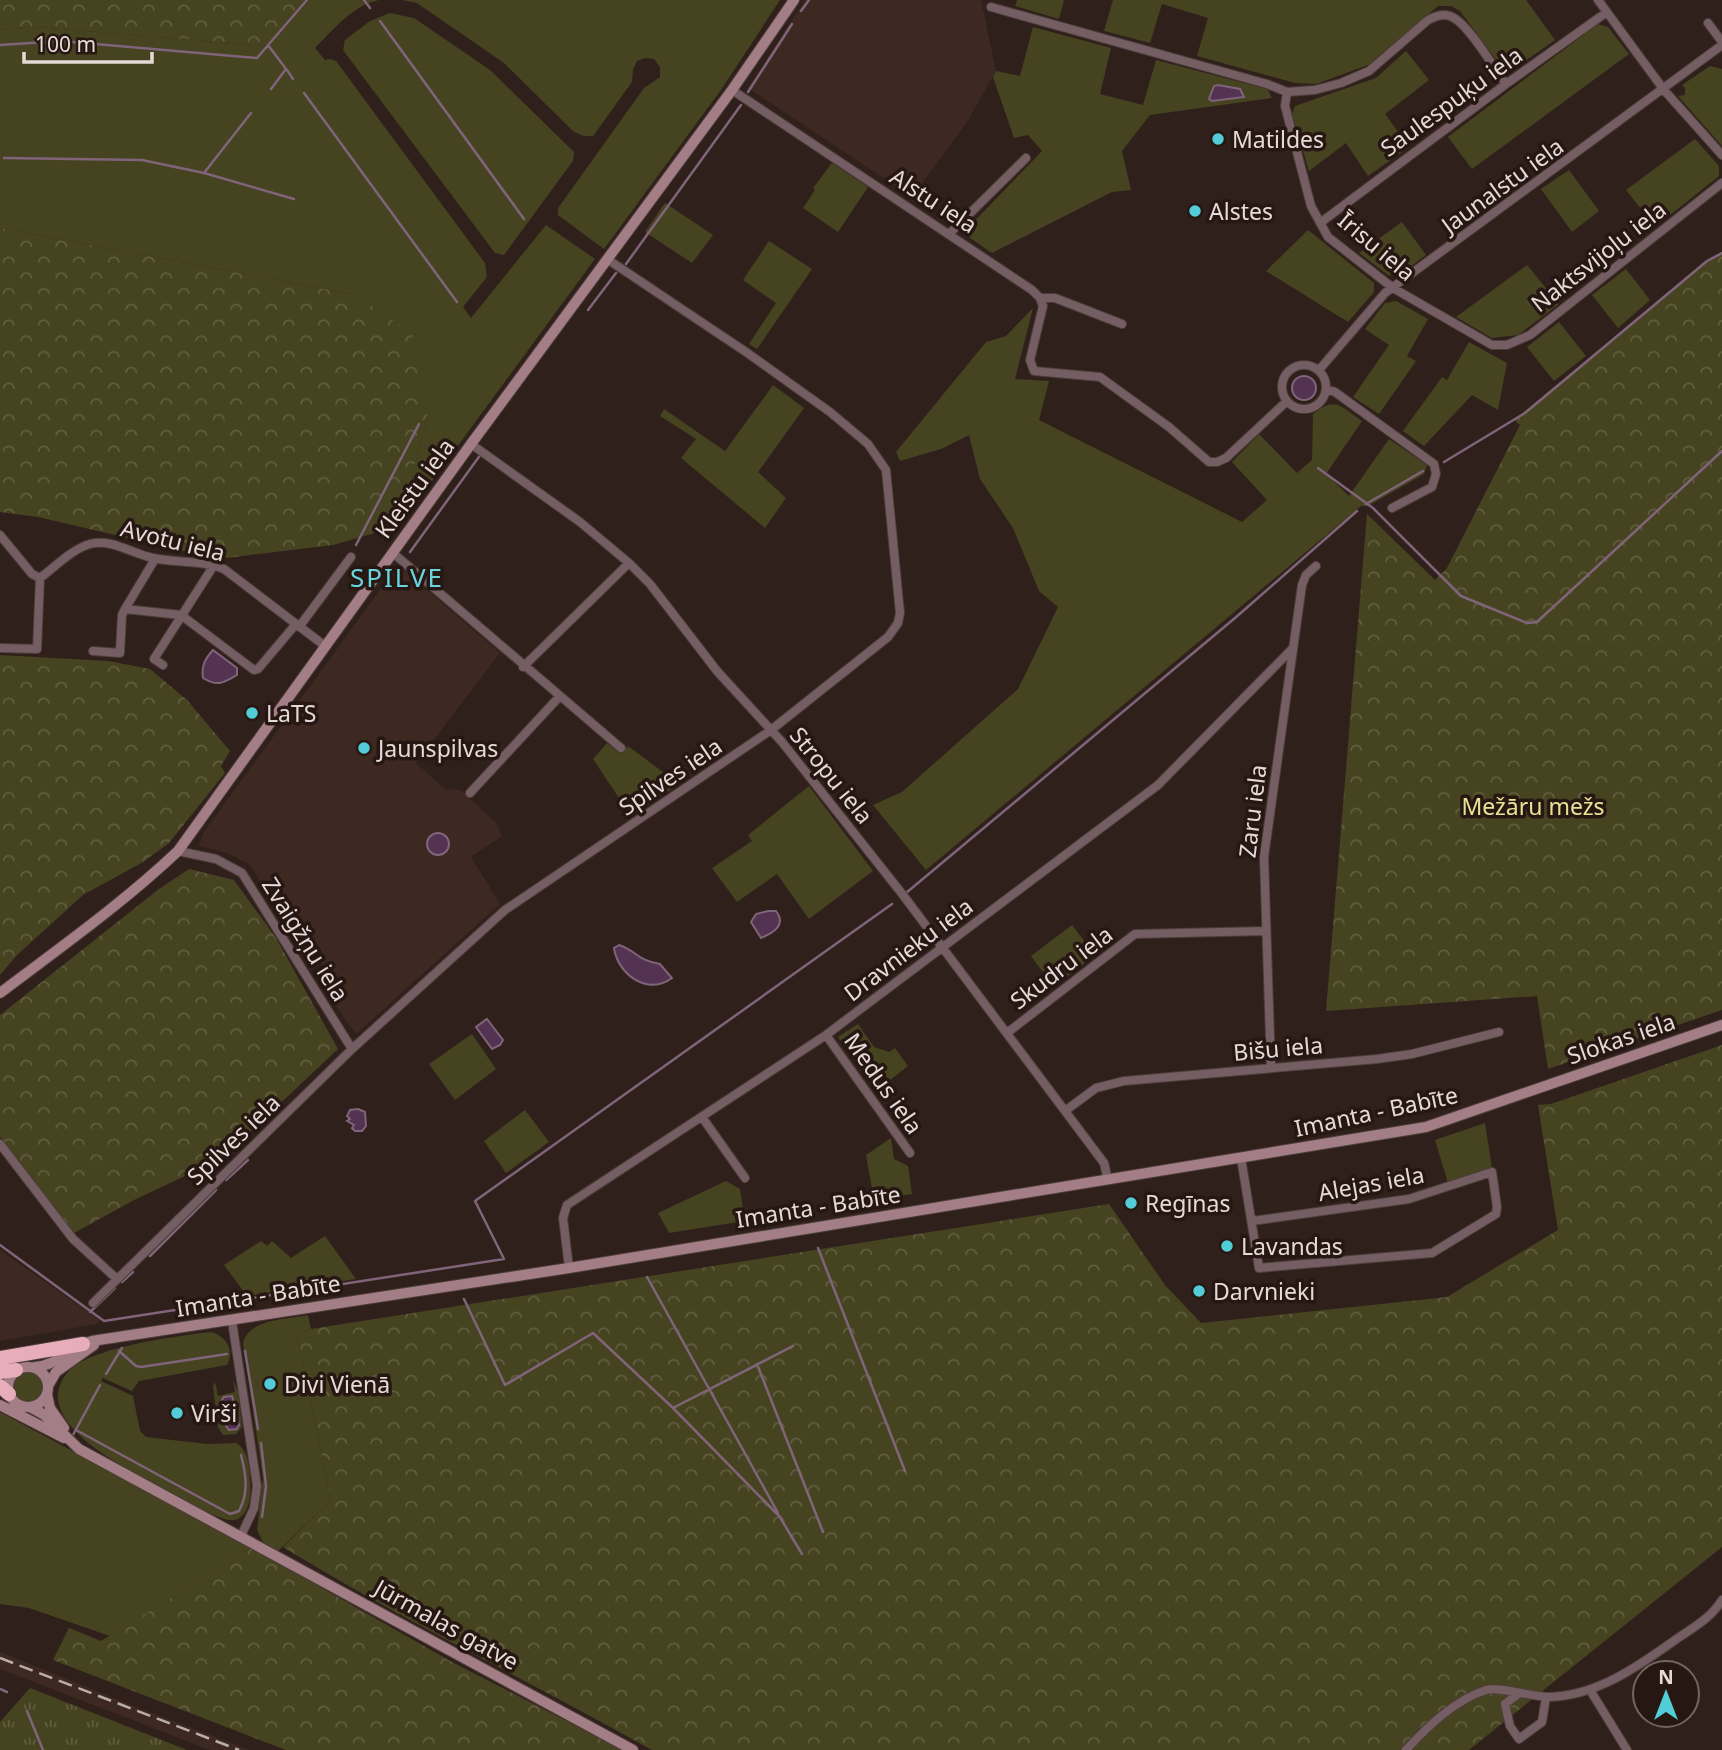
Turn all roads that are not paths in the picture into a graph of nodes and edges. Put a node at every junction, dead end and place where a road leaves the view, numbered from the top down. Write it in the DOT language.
graph roads {
  1 [pos="794,0"];
  2 [pos="1598,0"];
  3 [pos="991,7"];
  4 [pos="1607,12"];
  5 [pos="1708,23"];
  6 [pos="1722,43"];
  7 [pos="1506,84"];
  8 [pos="732,90"];
  9 [pos="1664,90"];
  10 [pos="1287,92"];
  11 [pos="1722,155"];
  12 [pos="1026,158"];
  13 [pos="1722,183"];
  14 [pos="1320,223"];
  15 [pos="950,233"];
  16 [pos="607,259"];
  17 [pos="1392,288"];
  18 [pos="1040,298"];
  19 [pos="1122,324"];
  20 [pos="1492,345"];
  21 [pos="1320,370"];
  22 [pos="1326,389"];
  23 [pos="1286,402"];
  24 [pos="471,444"];
  25 [pos="1392,508"];
  26 [pos="0,535"];
  27 [pos="393,553"];
  28 [pos="351,557"];
  29 [pos="155,559"];
  30 [pos="629,563"];
  31 [pos="214,565"];
  32 [pos="1316,566"];
  33 [pos="40,578"];
  34 [pos="124,609"];
  35 [pos="181,615"];
  36 [pos="297,626"];
  37 [pos="325,646"];
  38 [pos="0,648"];
  39 [pos="1293,648"];
  40 [pos="93,651"];
  41 [pos="163,665"];
  42 [pos="523,667"];
  43 [pos="559,697"];
  44 [pos="771,730"];
  45 [pos="621,748"];
  46 [pos="470,793"];
  47 [pos="178,851"];
  48 [pos="1266,931"];
  49 [pos="942,949"];
  50 [pos="0,993"];
  51 [pos="1722,1026"];
  52 [pos="1499,1032"];
  53 [pos="1007,1033"];
  54 [pos="826,1035"];
  55 [pos="352,1049"];
  56 [pos="1271,1068"];
  57 [pos="1534,1090"];
  58 [pos="1065,1111"];
  59 [pos="702,1117"];
  60 [pos="0,1144"];
  61 [pos="910,1153"];
  62 [pos="1241,1158"];
  63 [pos="745,1178"];
  64 [pos="1108,1180"];
  65 [pos="1252,1221"];
  66 [pos="569,1268"];
  67 [pos="117,1279"];
  68 [pos="93,1303"];
  69 [pos="232,1321"];
  70 [pos="103,1340"];
  71 [pos="83,1344"];
  72 [pos="0,1358"];
  73 [pos="35,1367"];
  74 [pos="16,1370"];
  75 [pos="0,1372"];
  76 [pos="48,1390"];
  77 [pos="3,1395"];
  78 [pos="30,1407"];
  79 [pos="72,1443"];
  80 [pos="240,1536"];
  81 [pos="1722,1600"];
  82 [pos="1590,1690"];
  83 [pos="1518,1694"];
  84 [pos="1546,1697"];
  85 [pos="634,1750"];
  86 [pos="1406,1750"];
  87 [pos="1627,1750"];
  1 -- 8 [label="main road, Kleistu iela"];
  2 -- 4 [label="street"];
  3 -- 10 [label="street"];
  4 -- 7 [label="street, Saulespuķu iela"];
  4 -- 9 [label="street"];
  5 -- 6 [label="street"];
  6 -- 9 [label="street, Jaunalstu iela"];
  7 -- 10 [label="street"];
  7 -- 14 [label="street, Saulespuķu iela"];
  8 -- 15 [label="street, Alstu iela"];
  8 -- 16 [label="main road, Kleistu iela"];
  9 -- 11 [label="street"];
  9 -- 17 [label="street, Jaunalstu iela"];
  10 -- 14 [label="street, Īrisu iela"];
  12 -- 15 [label="street"];
  13 -- 20 [label="street, Naktsvijoļu iela"];
  14 -- 17 [label="street, Īrisu iela"];
  15 -- 18 [label="street, Alstu iela"];
  16 -- 24 [label="main road, Kleistu iela"];
  16 -- 44 [label="street, Spilves iela"];
  17 -- 20 [label="street, Īrisu iela"];
  17 -- 21 [label="street, Jaunalstu iela"];
  18 -- 19 [label="street, Alstu iela"];
  18 -- 23 [label="street"];
  21 -- 22 [label="street"];
  21 -- 23 [label="street"];
  22 -- 23 [label="street"];
  22 -- 25 [label="street"];
  24 -- 27 [label="main road, Kleistu iela"];
  24 -- 30 [label="street, Stropu iela"];
  26 -- 33 [label="street"];
  27 -- 37 [label="main road, Kleistu iela"];
  27 -- 42 [label="street"];
  28 -- 36 [label="street"];
  29 -- 31 [label="street, Avotu iela"];
  29 -- 33 [label="street, Avotu iela"];
  29 -- 34 [label="street"];
  30 -- 42 [label="street"];
  30 -- 44 [label="street, Stropu iela"];
  31 -- 35 [label="street"];
  31 -- 36 [label="street, Avotu iela"];
  32 -- 39 [label="street, Zaru iela"];
  33 -- 38 [label="street"];
  34 -- 35 [label="street"];
  34 -- 40 [label="street"];
  35 -- 36 [label="street"];
  35 -- 41 [label="street"];
  36 -- 37 [label="street, Avotu iela"];
  37 -- 47 [label="main road, Kleistu iela"];
  39 -- 48 [label="street, Zaru iela"];
  39 -- 49 [label="street, Dravnieku iela"];
  42 -- 43 [label="street"];
  43 -- 45 [label="street"];
  43 -- 46 [label="street"];
  44 -- 49 [label="street, Stropu iela"];
  44 -- 55 [label="street, Spilves iela"];
  47 -- 50 [label="main road, Kleistu iela"];
  47 -- 55 [label="street, Zvaigžņu iela"];
  48 -- 53 [label="street, Skudru iela"];
  48 -- 56 [label="street, Zaru iela"];
  49 -- 53 [label="street, Stropu iela"];
  49 -- 54 [label="street, Dravnieku iela"];
  51 -- 57 [label="main road, Slokas iela"];
  52 -- 56 [label="street, Bišu iela"];
  53 -- 58 [label="street, Stropu iela"];
  54 -- 59 [label="street, Dravnieku iela"];
  54 -- 61 [label="street, Medus iela"];
  55 -- 67 [label="street, Spilves iela"];
  56 -- 58 [label="street, Bišu iela"];
  57 -- 62 [label="main road, Imanta - Babīte"];
  58 -- 64 [label="street, Stropu iela"];
  59 -- 63 [label="street"];
  59 -- 66 [label="street, Dravnieku iela"];
  60 -- 67 [label="street"];
  62 -- 64 [label="main road, Imanta - Babīte"];
  62 -- 65 [label="street"];
  64 -- 66 [label="main road, Imanta - Babīte"];
  65 -- 65 [label="street, Alejas iela"];
  66 -- 69 [label="main road, Imanta - Babīte"];
  67 -- 68 [label="street, Spilves iela"];
  69 -- 70 [label="main road, Imanta - Babīte"];
  69 -- 80 [label="street"];
  70 -- 71 [label="main road, Imanta - Babīte"];
  70 -- 76 [label="main road, Imanta - Babīte"];
  71 -- 72 [label="highway"];
  71 -- 73 [label="main road, Imanta - Babīte"];
  73 -- 74 [label="main road"];
  73 -- 76 [label="main road"];
  74 -- 75 [label="highway"];
  74 -- 77 [label="main road"];
  76 -- 78 [label="main road"];
  76 -- 79 [label="main road"];
  77 -- 78 [label="main road"];
  77 -- 79 [label="main road"];
  78 -- 79 [label="main road"];
  79 -- 80 [label="main road, Jūrmalas gatve"];
  80 -- 85 [label="main road, Jūrmalas gatve"];
  81 -- 82 [label="street"];
  82 -- 84 [label="street"];
  82 -- 87 [label="street"];
  83 -- 84 [label="street"];
  83 -- 84 [label="street"];
  83 -- 86 [label="street"];
}
